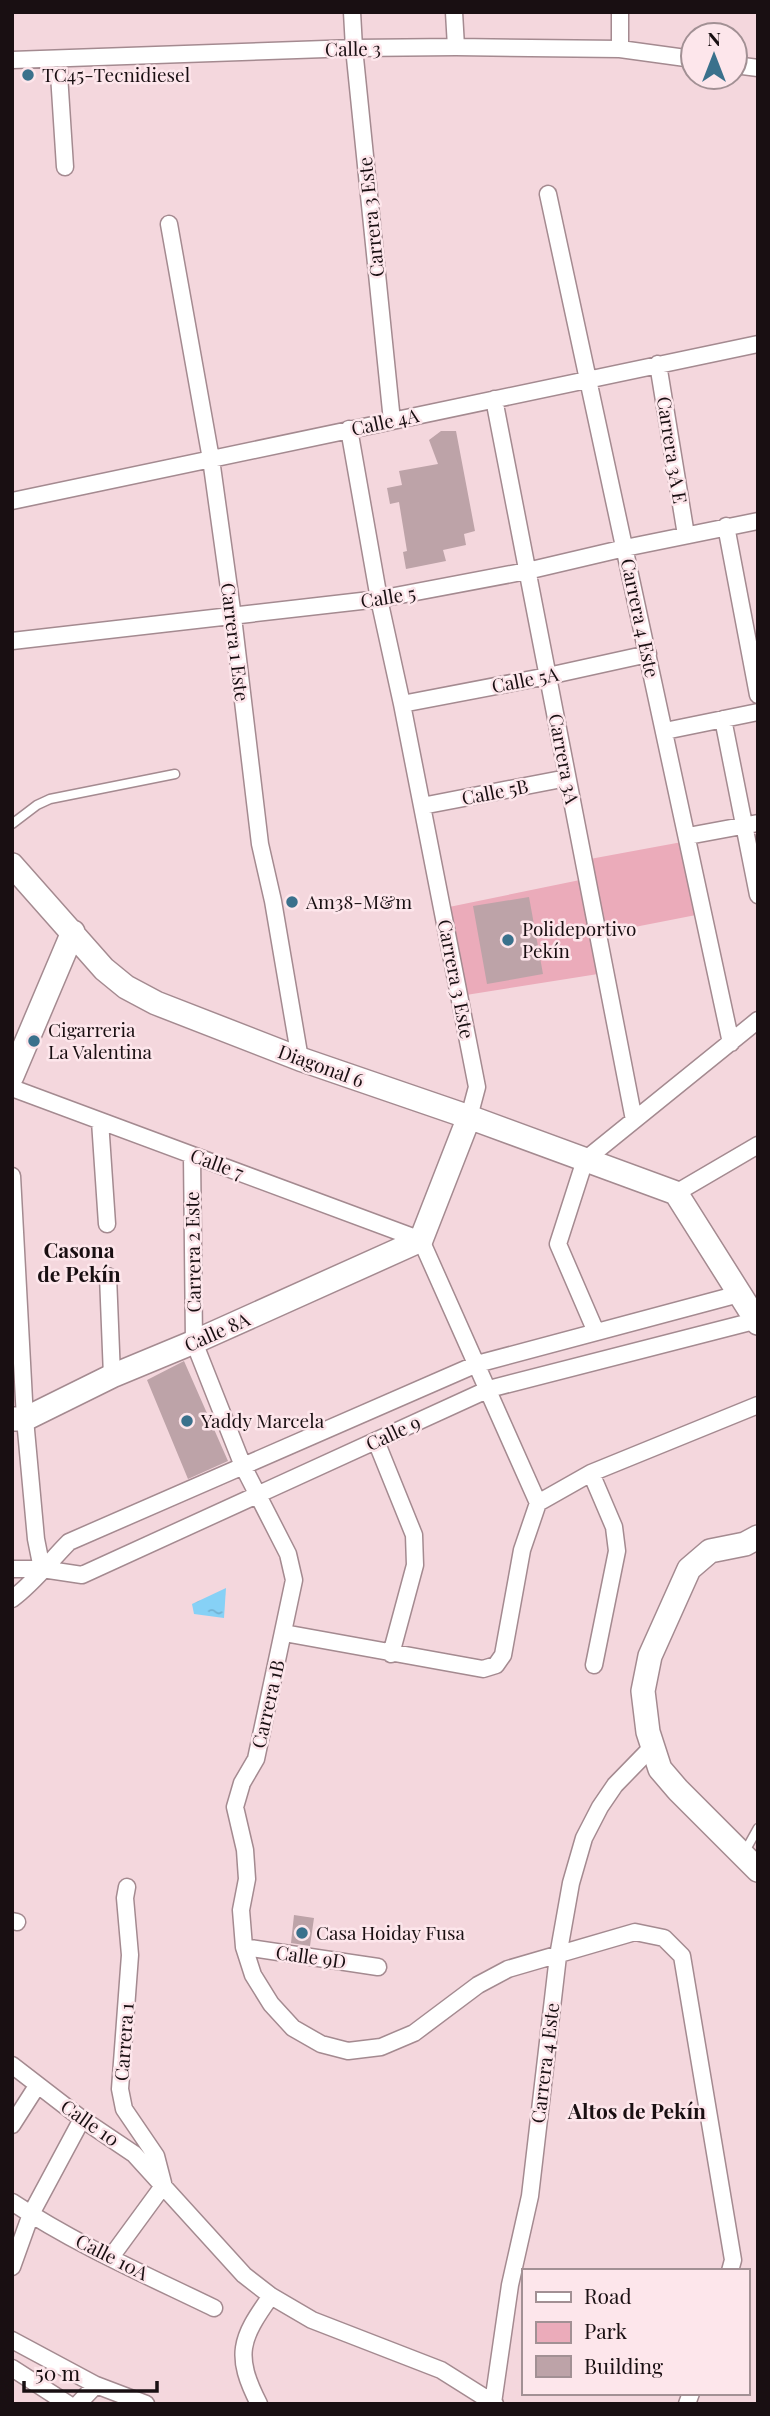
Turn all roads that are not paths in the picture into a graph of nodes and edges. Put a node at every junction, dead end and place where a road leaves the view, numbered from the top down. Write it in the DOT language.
graph roads {
  1 [pos="352,12"];
  2 [pos="454,12"];
  3 [pos="620,12"];
  4 [pos="456,47"];
  5 [pos="354,48"];
  6 [pos="621,49"];
  7 [pos="679,57"];
  8 [pos="58,59"];
  9 [pos="12,60"];
  10 [pos="65,167"];
  11 [pos="548,194"];
  12 [pos="169,225"];
  13 [pos="758,344"];
  14 [pos="658,365"];
  15 [pos="588,379"];
  16 [pos="494,399"];
  17 [pos="392,421"];
  18 [pos="349,429"];
  19 [pos="211,459"];
  20 [pos="12,501"];
  21 [pos="758,521"];
  22 [pos="726,526"];
  23 [pos="686,535"];
  24 [pos="625,548"];
  25 [pos="527,571"];
  26 [pos="379,600"];
  27 [pos="233,617"];
  28 [pos="12,641"];
  29 [pos="648,654"];
  30 [pos="548,676"];
  31 [pos="758,695"];
  32 [pos="402,704"];
  33 [pos="758,712"];
  34 [pos="723,719"];
  35 [pos="665,731"];
  36 [pos="175,774"];
  37 [pos="567,778"];
  38 [pos="422,806"];
  39 [pos="12,824"];
  40 [pos="751,824"];
  41 [pos="688,836"];
  42 [pos="12,865"];
  43 [pos="758,895"];
  44 [pos="73,932"];
  45 [pos="758,1020"];
  46 [pos="731,1043"];
  47 [pos="300,1059"];
  48 [pos="12,1076"];
  49 [pos="12,1088"];
  50 [pos="469,1117"];
  51 [pos="634,1120"];
  52 [pos="100,1121"];
  53 [pos="758,1145"];
  54 [pos="191,1155"];
  55 [pos="585,1160"];
  56 [pos="12,1177"];
  57 [pos="676,1193"];
  58 [pos="107,1224"];
  59 [pos="421,1240"];
  60 [pos="108,1276"];
  61 [pos="740,1294"];
  62 [pos="757,1321"];
  63 [pos="596,1332"];
  64 [pos="194,1342"];
  65 [pos="477,1364"];
  66 [pos="112,1376"];
  67 [pos="489,1390"];
  68 [pos="758,1405"];
  69 [pos="18,1419"];
  70 [pos="376,1441"];
  71 [pos="243,1466"];
  72 [pos="591,1473"];
  73 [pos="257,1496"];
  74 [pos="538,1503"];
  75 [pos="758,1537"];
  76 [pos="12,1569"];
  77 [pos="41,1569"];
  78 [pos="12,1600"];
  79 [pos="284,1633"];
  80 [pos="391,1654"];
  81 [pos="594,1665"];
  82 [pos="653,1746"];
  83 [pos="758,1828"];
  84 [pos="750,1863"];
  85 [pos="127,1887"];
  86 [pos="244,1947"];
  87 [pos="558,1956"];
  88 [pos="377,1967"];
  89 [pos="12,2065"];
  90 [pos="37,2087"];
  91 [pos="82,2119"];
  92 [pos="12,2125"];
  93 [pos="163,2186"];
  94 [pos="12,2202"];
  95 [pos="31,2214"];
  96 [pos="111,2257"];
  97 [pos="12,2267"];
  98 [pos="731,2269"];
  99 [pos="517,2287"];
  100 [pos="271,2296"];
  101 [pos="214,2308"];
  102 [pos="12,2340"];
  103 [pos="12,2368"];
  104 [pos="96,2385"];
  105 [pos="494,2403"];
  106 [pos="68,2404"];
  107 [pos="78,2404"];
  108 [pos="146,2404"];
  109 [pos="259,2404"];
  1 -- 5 [label="street, Carrera 3 Este"];
  2 -- 4 [label="street"];
  3 -- 6 [label="street"];
  4 -- 5 [label="street, Calle 3"];
  4 -- 6 [label="street, Calle 3"];
  5 -- 8 [label="street, Calle 3"];
  5 -- 17 [label="street, Carrera 3 Este"];
  6 -- 7 [label="street, Calle 3"];
  8 -- 9 [label="street, Calle 3"];
  8 -- 10 [label="street"];
  11 -- 15 [label="street, Carrera 4 Este"];
  12 -- 19 [label="street, Carrera 1 Este"];
  13 -- 14 [label="street, Calle 4A"];
  14 -- 15 [label="street, Calle 4A"];
  14 -- 23 [label="street, Carrera 3A E"];
  15 -- 16 [label="street, Calle 4A"];
  15 -- 24 [label="street, Carrera 4 Este"];
  16 -- 17 [label="street, Calle 4A"];
  16 -- 25 [label="street, Carrera 3A"];
  17 -- 18 [label="street, Calle 4A"];
  18 -- 19 [label="street, Calle 4A"];
  18 -- 26 [label="street, Carrera 3 Este"];
  19 -- 20 [label="street, Calle 4A"];
  19 -- 27 [label="street, Carrera 1 Este"];
  21 -- 22 [label="street, Calle 5"];
  22 -- 23 [label="street, Calle 5"];
  22 -- 31 [label="street"];
  23 -- 24 [label="street, Calle 5"];
  24 -- 25 [label="street, Calle 5"];
  24 -- 29 [label="street, Carrera 4 Este"];
  25 -- 26 [label="street, Calle 5"];
  25 -- 30 [label="street, Carrera 3A"];
  26 -- 27 [label="street, Calle 5"];
  26 -- 32 [label="street, Carrera 3 Este"];
  27 -- 28 [label="street, Calle 5"];
  27 -- 47 [label="street, Carrera 1 Este"];
  29 -- 30 [label="street, Calle 5A"];
  29 -- 35 [label="street, Carrera 4 Este"];
  30 -- 32 [label="street, Calle 5A"];
  30 -- 37 [label="street, Carrera 3A"];
  32 -- 38 [label="street, Carrera 3 Este"];
  33 -- 34 [label="street"];
  34 -- 35 [label="street"];
  34 -- 40 [label="street"];
  35 -- 41 [label="street, Carrera 4 Este"];
  36 -- 39 [label="lane"];
  37 -- 38 [label="street, Calle 5B"];
  37 -- 51 [label="street, Carrera 3A"];
  38 -- 50 [label="street, Carrera 3 Este"];
  40 -- 41 [label="street"];
  40 -- 43 [label="street"];
  41 -- 46 [label="street, Carrera 4 Este"];
  42 -- 44 [label="main road, Diagonal 6"];
  44 -- 47 [label="main road, Diagonal 6"];
  44 -- 48 [label="main road"];
  45 -- 46 [label="street"];
  46 -- 51 [label="street"];
  47 -- 50 [label="main road, Diagonal 6"];
  49 -- 52 [label="street, Calle 7"];
  50 -- 55 [label="main road, Diagonal 6"];
  50 -- 59 [label="main road, Carrera 3 Este"];
  51 -- 55 [label="street"];
  52 -- 54 [label="street, Calle 7"];
  52 -- 58 [label="street"];
  53 -- 57 [label="street"];
  54 -- 59 [label="street, Calle 7"];
  54 -- 64 [label="street, Carrera 2 Este"];
  55 -- 57 [label="main road, Diagonal 6"];
  55 -- 63 [label="street"];
  56 -- 69 [label="street"];
  57 -- 61 [label="main road"];
  59 -- 64 [label="main road, Calle 8A"];
  59 -- 65 [label="street"];
  60 -- 66 [label="street"];
  61 -- 62 [label="main road"];
  61 -- 63 [label="street, Calle 9"];
  62 -- 67 [label="street, Calle 9"];
  63 -- 65 [label="street, Calle 9"];
  64 -- 66 [label="main road, Calle 8A"];
  64 -- 71 [label="street, Carrera 2 Este"];
  65 -- 67 [label="street"];
  65 -- 71 [label="street, Calle 9"];
  66 -- 69 [label="main road, Calle 8A"];
  67 -- 70 [label="street, Calle 9"];
  67 -- 74 [label="street"];
  68 -- 72 [label="street"];
  69 -- 77 [label="street"];
  70 -- 73 [label="street, Calle 9"];
  70 -- 80 [label="street"];
  71 -- 73 [label="street, Carrera 1B"];
  71 -- 77 [label="street, Calle 9"];
  72 -- 74 [label="street"];
  72 -- 81 [label="street"];
  73 -- 77 [label="street, Calle 9"];
  73 -- 79 [label="street, Carrera 1B"];
  74 -- 80 [label="street"];
  75 -- 82 [label="main road"];
  76 -- 77 [label="street, Calle 9"];
  77 -- 78 [label="street"];
  79 -- 80 [label="street"];
  79 -- 86 [label="street, Carrera 1B"];
  82 -- 84 [label="main road"];
  82 -- 87 [label="street, Carrera 4 Este"];
  83 -- 84 [label="lane"];
  85 -- 93 [label="street, Carrera 1"];
  86 -- 87 [label="street, Carrera 1B"];
  86 -- 88 [label="street, Calle 9D"];
  87 -- 98 [label="street, Carrera 1B"];
  87 -- 99 [label="street, Carrera 4 Este"];
  89 -- 90 [label="street, Calle 10"];
  90 -- 91 [label="street, Calle 10"];
  90 -- 92 [label="street"];
  91 -- 93 [label="street, Calle 10"];
  91 -- 95 [label="street"];
  93 -- 96 [label="street"];
  93 -- 100 [label="street, Calle 10"];
  94 -- 95 [label="street, Calle 10A"];
  95 -- 96 [label="street, Calle 10A"];
  95 -- 97 [label="street"];
  96 -- 101 [label="street, Calle 10A"];
  99 -- 105 [label="street, Carrera 4 Este"];
  100 -- 105 [label="street, Calle 10"];
  100 -- 109 [label="street"];
  102 -- 104 [label="street"];
  103 -- 106 [label="street"];
  104 -- 107 [label="street"];
  104 -- 108 [label="street"];
}
